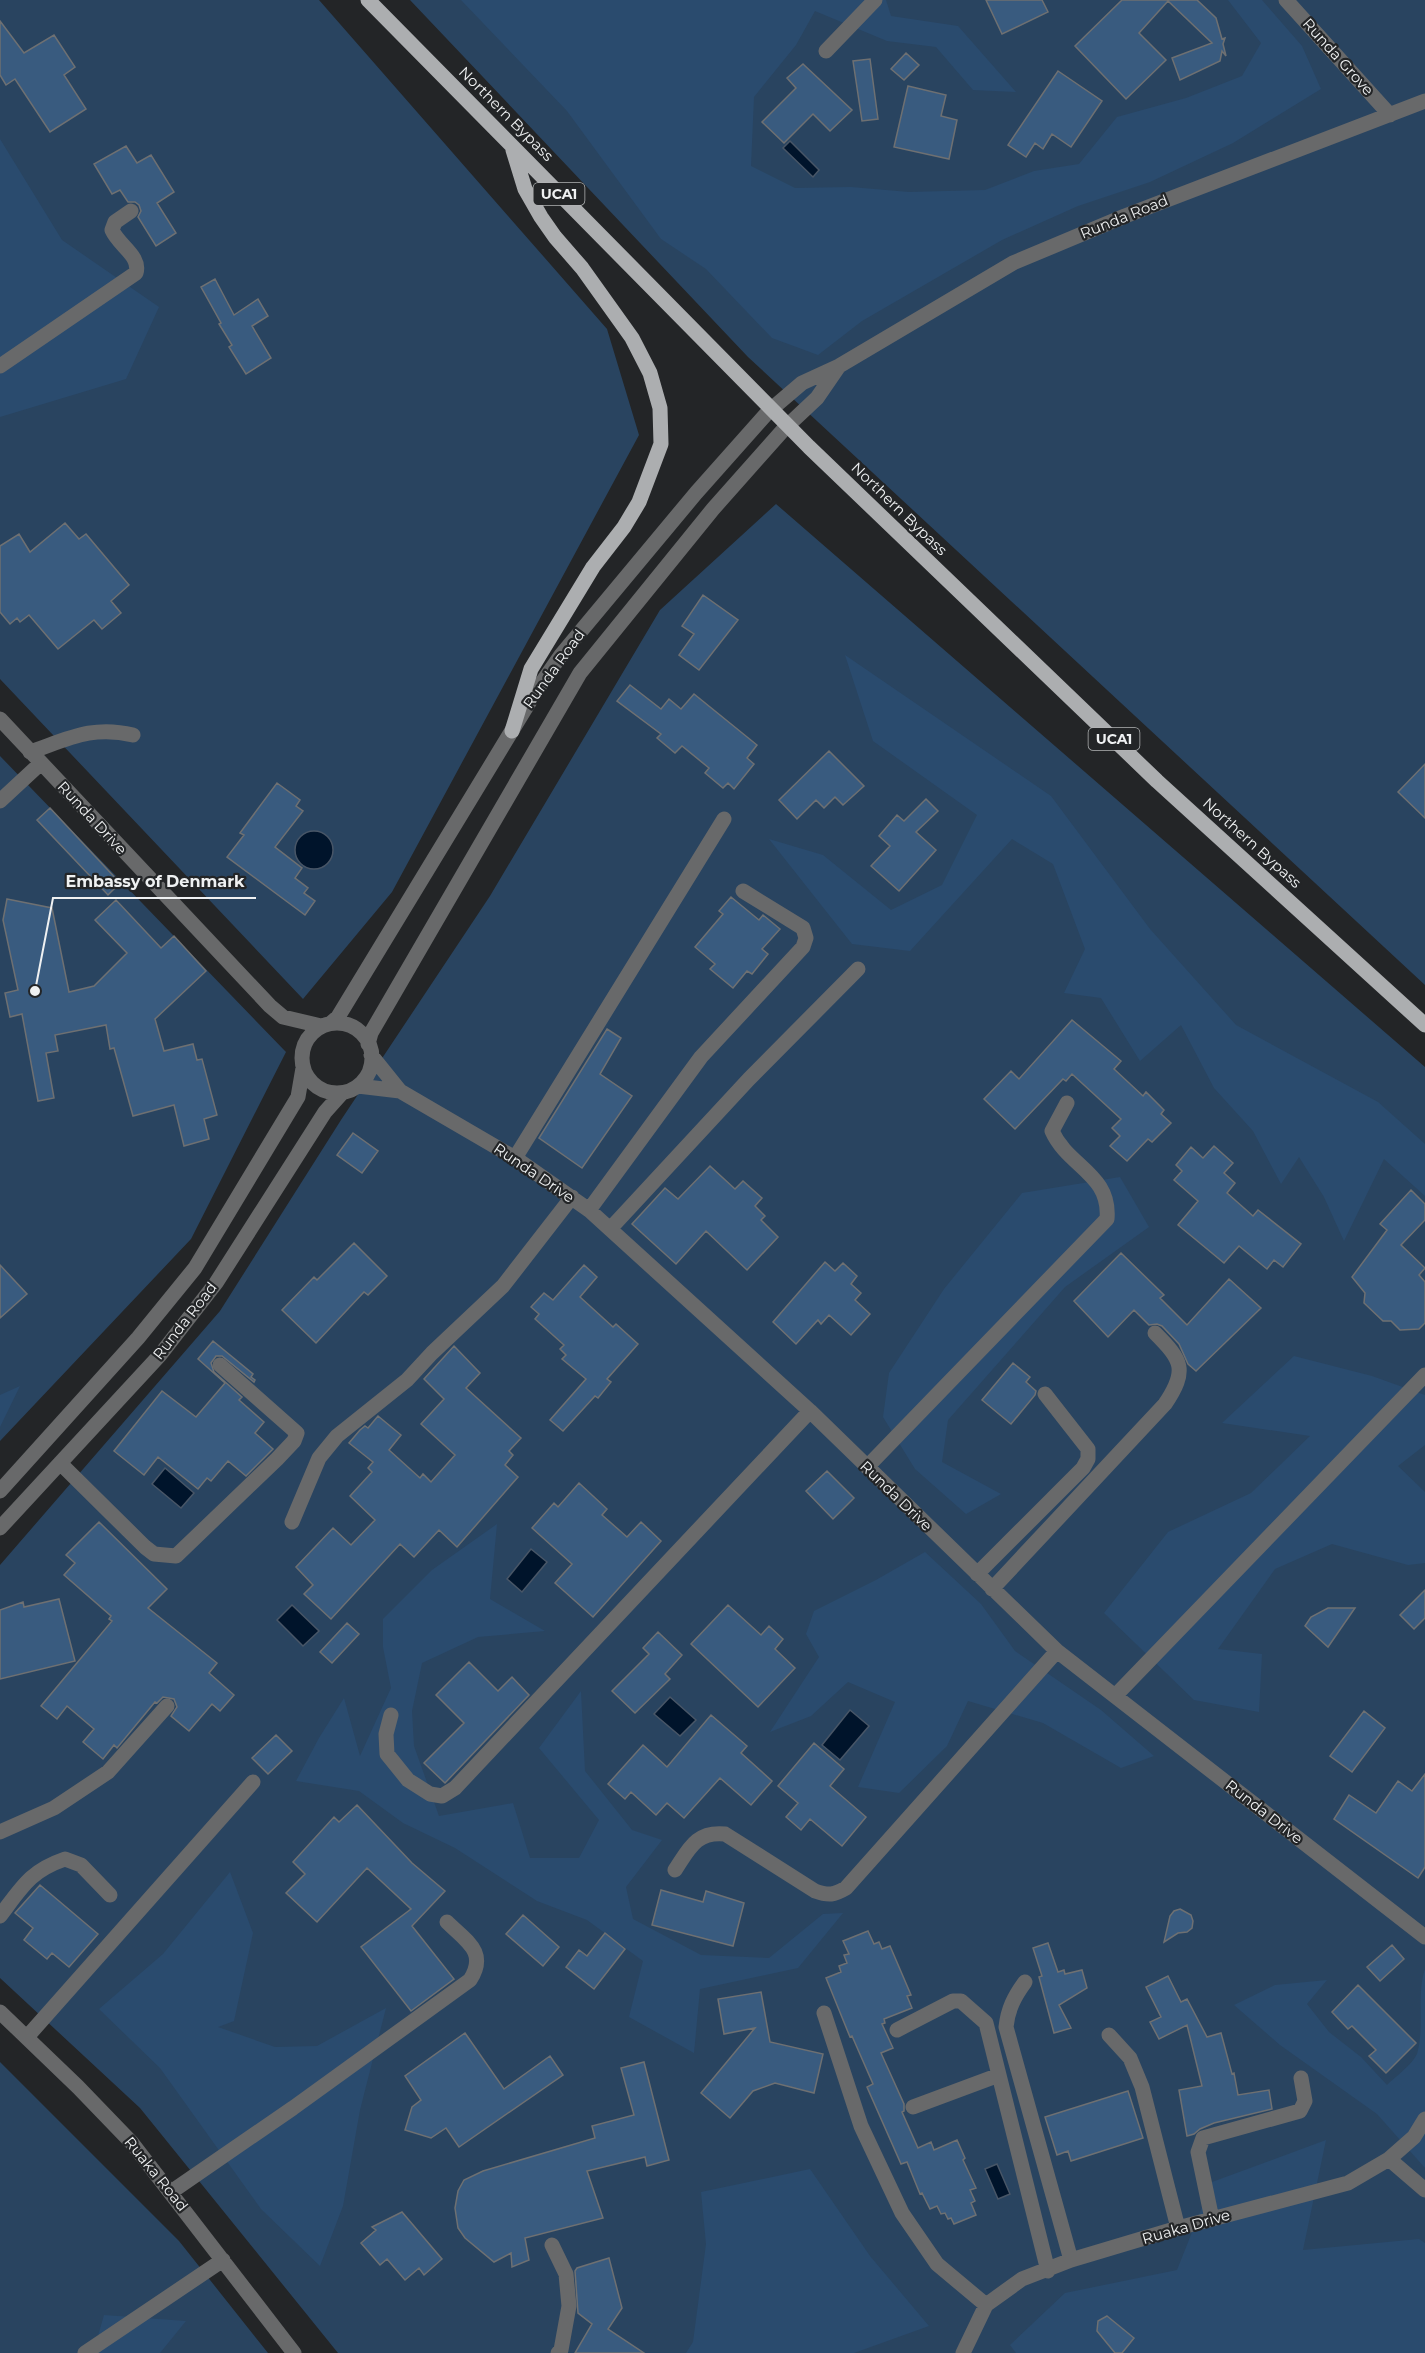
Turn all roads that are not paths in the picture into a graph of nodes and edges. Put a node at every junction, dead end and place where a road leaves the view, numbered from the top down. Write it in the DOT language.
graph roads {
  1 [pos="368,0"];
  2 [pos="875,0"];
  3 [pos="1286,0"];
  4 [pos="826,51"];
  5 [pos="1425,102"];
  6 [pos="1390,115"];
  7 [pos="512,147"];
  8 [pos="131,211"];
  9 [pos="0,366"];
  10 [pos="839,366"];
  11 [pos="0,719"];
  12 [pos="512,731"];
  13 [pos="133,735"];
  14 [pos="30,752"];
  15 [pos="41,763"];
  16 [pos="0,801"];
  17 [pos="724,819"];
  18 [pos="743,891"];
  19 [pos="858,969"];
  20 [pos="283,1017"];
  21 [pos="326,1025"];
  22 [pos="1425,1025"];
  23 [pos="303,1046"];
  24 [pos="370,1049"];
  25 [pos="303,1068"];
  26 [pos="358,1086"];
  27 [pos="400,1091"];
  28 [pos="342,1093"];
  29 [pos="1067,1103"];
  30 [pos="515,1158"];
  31 [pos="572,1197"];
  32 [pos="589,1210"];
  33 [pos="610,1229"];
  34 [pos="1155,1332"];
  35 [pos="220,1365"];
  36 [pos="1425,1375"];
  37 [pos="1045,1394"];
  38 [pos="810,1411"];
  39 [pos="60,1463"];
  40 [pos="867,1467"];
  41 [pos="0,1491"];
  42 [pos="292,1522"];
  43 [pos="0,1528"];
  44 [pos="977,1574"];
  45 [pos="992,1589"];
  46 [pos="1057,1651"];
  47 [pos="1115,1696"];
  48 [pos="167,1706"];
  49 [pos="391,1714"];
  50 [pos="253,1782"];
  51 [pos="0,1832"];
  52 [pos="675,1870"];
  53 [pos="110,1896"];
  54 [pos="0,1916"];
  55 [pos="447,1922"];
  56 [pos="1425,1937"];
  57 [pos="1025,1982"];
  58 [pos="0,2012"];
  59 [pos="825,2013"];
  60 [pos="897,2031"];
  61 [pos="1109,2035"];
  62 [pos="27,2037"];
  63 [pos="999,2075"];
  64 [pos="1301,2078"];
  65 [pos="913,2107"];
  66 [pos="1425,2119"];
  67 [pos="1389,2159"];
  68 [pos="1425,2190"];
  69 [pos="171,2192"];
  70 [pos="1212,2219"];
  71 [pos="1178,2228"];
  72 [pos="552,2245"];
  73 [pos="224,2260"];
  74 [pos="1071,2260"];
  75 [pos="1048,2271"];
  76 [pos="986,2305"];
  77 [pos="86,2353"];
  78 [pos="294,2353"];
  79 [pos="558,2353"];
  80 [pos="963,2353"];
  1 -- 7 [label="main road, Northern Bypass / UCA1"];
  2 -- 4 [label="street"];
  3 -- 6 [label="street, Runda Grove"];
  5 -- 6 [label="street, Runda Road"];
  6 -- 10 [label="street, Runda Road"];
  7 -- 12 [label="main road"];
  7 -- 22 [label="main road, Northern Bypass / UCA1"];
  8 -- 9 [label="street"];
  10 -- 12 [label="street, Runda Road"];
  10 -- 24 [label="street, Runda Road"];
  11 -- 14 [label="street, Runda Drive"];
  12 -- 21 [label="street, Runda Road"];
  13 -- 14 [label="street"];
  14 -- 15 [label="street, Runda Drive"];
  15 -- 16 [label="street"];
  15 -- 20 [label="street, Runda Drive"];
  17 -- 30 [label="street"];
  18 -- 32 [label="street"];
  19 -- 33 [label="street"];
  20 -- 21 [label="street, Runda Drive"];
  20 -- 23 [label="street"];
  21 -- 23 [label="street"];
  21 -- 24 [label="street, Runda Drive"];
  23 -- 25 [label="street"];
  24 -- 26 [label="street"];
  24 -- 27 [label="street, Runda Drive"];
  25 -- 28 [label="street"];
  25 -- 41 [label="street, Runda Road"];
  26 -- 27 [label="street"];
  26 -- 28 [label="street"];
  27 -- 30 [label="street, Runda Drive"];
  28 -- 39 [label="street, Runda Road"];
  29 -- 40 [label="street"];
  30 -- 31 [label="street, Runda Drive"];
  31 -- 32 [label="street, Runda Drive"];
  31 -- 42 [label="street"];
  32 -- 33 [label="street, Runda Drive"];
  33 -- 38 [label="street, Runda Drive"];
  34 -- 45 [label="street"];
  35 -- 39 [label="street"];
  36 -- 47 [label="street"];
  37 -- 44 [label="street"];
  38 -- 40 [label="street, Runda Drive"];
  38 -- 49 [label="street"];
  39 -- 43 [label="street, Runda Road"];
  40 -- 44 [label="street, Runda Drive"];
  44 -- 45 [label="street, Runda Drive"];
  45 -- 46 [label="street, Runda Drive"];
  46 -- 47 [label="street, Runda Drive"];
  46 -- 52 [label="street"];
  47 -- 56 [label="street, Runda Drive"];
  48 -- 51 [label="street"];
  50 -- 62 [label="street"];
  53 -- 54 [label="street"];
  55 -- 69 [label="street"];
  57 -- 74 [label="street"];
  58 -- 62 [label="street, Ruaka Road"];
  59 -- 76 [label="street"];
  60 -- 63 [label="street"];
  61 -- 71 [label="street"];
  62 -- 69 [label="street, Ruaka Road"];
  63 -- 65 [label="street"];
  63 -- 75 [label="street"];
  64 -- 70 [label="street"];
  66 -- 67 [label="street, Ruaka Drive"];
  67 -- 68 [label="street"];
  67 -- 70 [label="street, Ruaka Drive"];
  69 -- 73 [label="street, Ruaka Road"];
  70 -- 71 [label="street, Ruaka Drive"];
  71 -- 74 [label="street, Ruaka Drive"];
  72 -- 79 [label="street"];
  73 -- 77 [label="street"];
  73 -- 78 [label="street, Ruaka Road"];
  74 -- 75 [label="street, Ruaka Drive"];
  75 -- 76 [label="street, Ruaka Drive"];
  76 -- 80 [label="street, Ruaka Drive"];
}
